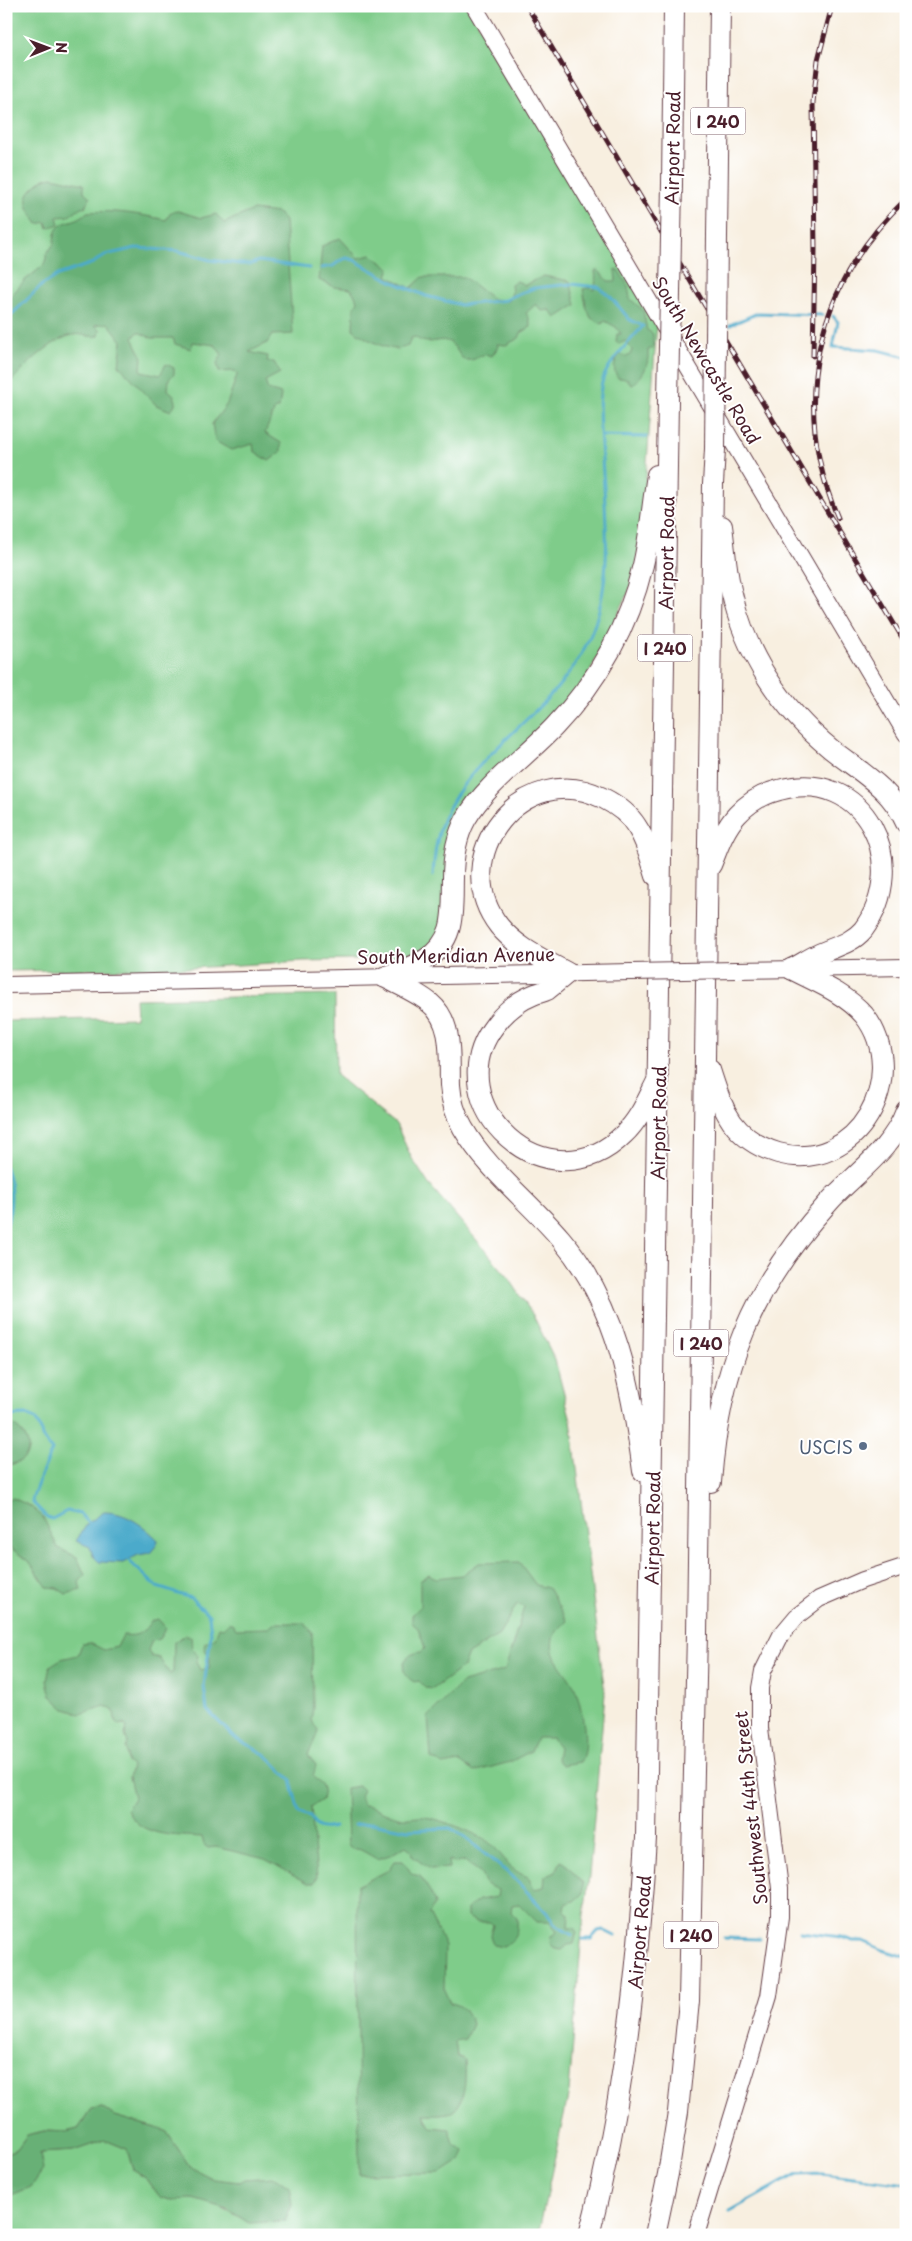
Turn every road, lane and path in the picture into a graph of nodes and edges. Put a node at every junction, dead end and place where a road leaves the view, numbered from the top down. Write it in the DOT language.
graph roads {
  1 [pos="474,6"];
  2 [pos="674,6"];
  3 [pos="720,6"];
  4 [pos="668,402"];
  5 [pos="715,486"];
  6 [pos="906,734"];
  7 [pos="906,823"];
  8 [pos="707,874"];
  9 [pos="662,895"];
  10 [pos="906,967"];
  11 [pos="791,969"];
  12 [pos="568,973"];
  13 [pos="384,977"];
  14 [pos="6,985"];
  15 [pos="704,1054"];
  16 [pos="659,1076"];
  17 [pos="906,1111"];
  18 [pos="652,1538"];
  19 [pos="906,1566"];
  20 [pos="697,1633"];
  21 [pos="589,2235"];
  22 [pos="655,2235"];
  23 [pos="696,2235"];
  1 -- 6 [label="street, South Newcastle Road"];
  2 -- 4 [label="highway, Airport Road / I 240, bridge"];
  3 -- 5 [label="highway, I 240, bridge"];
  4 -- 9 [label="highway, Airport Road / I 240"];
  4 -- 13 [label="highway"];
  5 -- 7 [label="highway"];
  5 -- 8 [label="highway, I 240"];
  8 -- 11 [label="highway"];
  8 -- 15 [label="highway, I 240"];
  9 -- 12 [label="highway"];
  9 -- 16 [label="highway, Airport Road / I 240"];
  10 -- 11 [label="street, South Meridian Avenue"];
  11 -- 12 [label="street, South Meridian Avenue, bridge"];
  11 -- 15 [label="highway"];
  12 -- 13 [label="street, South Meridian Avenue"];
  12 -- 16 [label="highway"];
  13 -- 14 [label="street, South Meridian Avenue"];
  13 -- 18 [label="highway"];
  15 -- 20 [label="highway, I 240"];
  16 -- 18 [label="highway, Airport Road / I 240"];
  17 -- 20 [label="highway"];
  18 -- 21 [label="highway, Airport Road / I 240"];
  19 -- 23 [label="street, Southwest 44th Street"];
  20 -- 22 [label="highway, I 240"];
}
